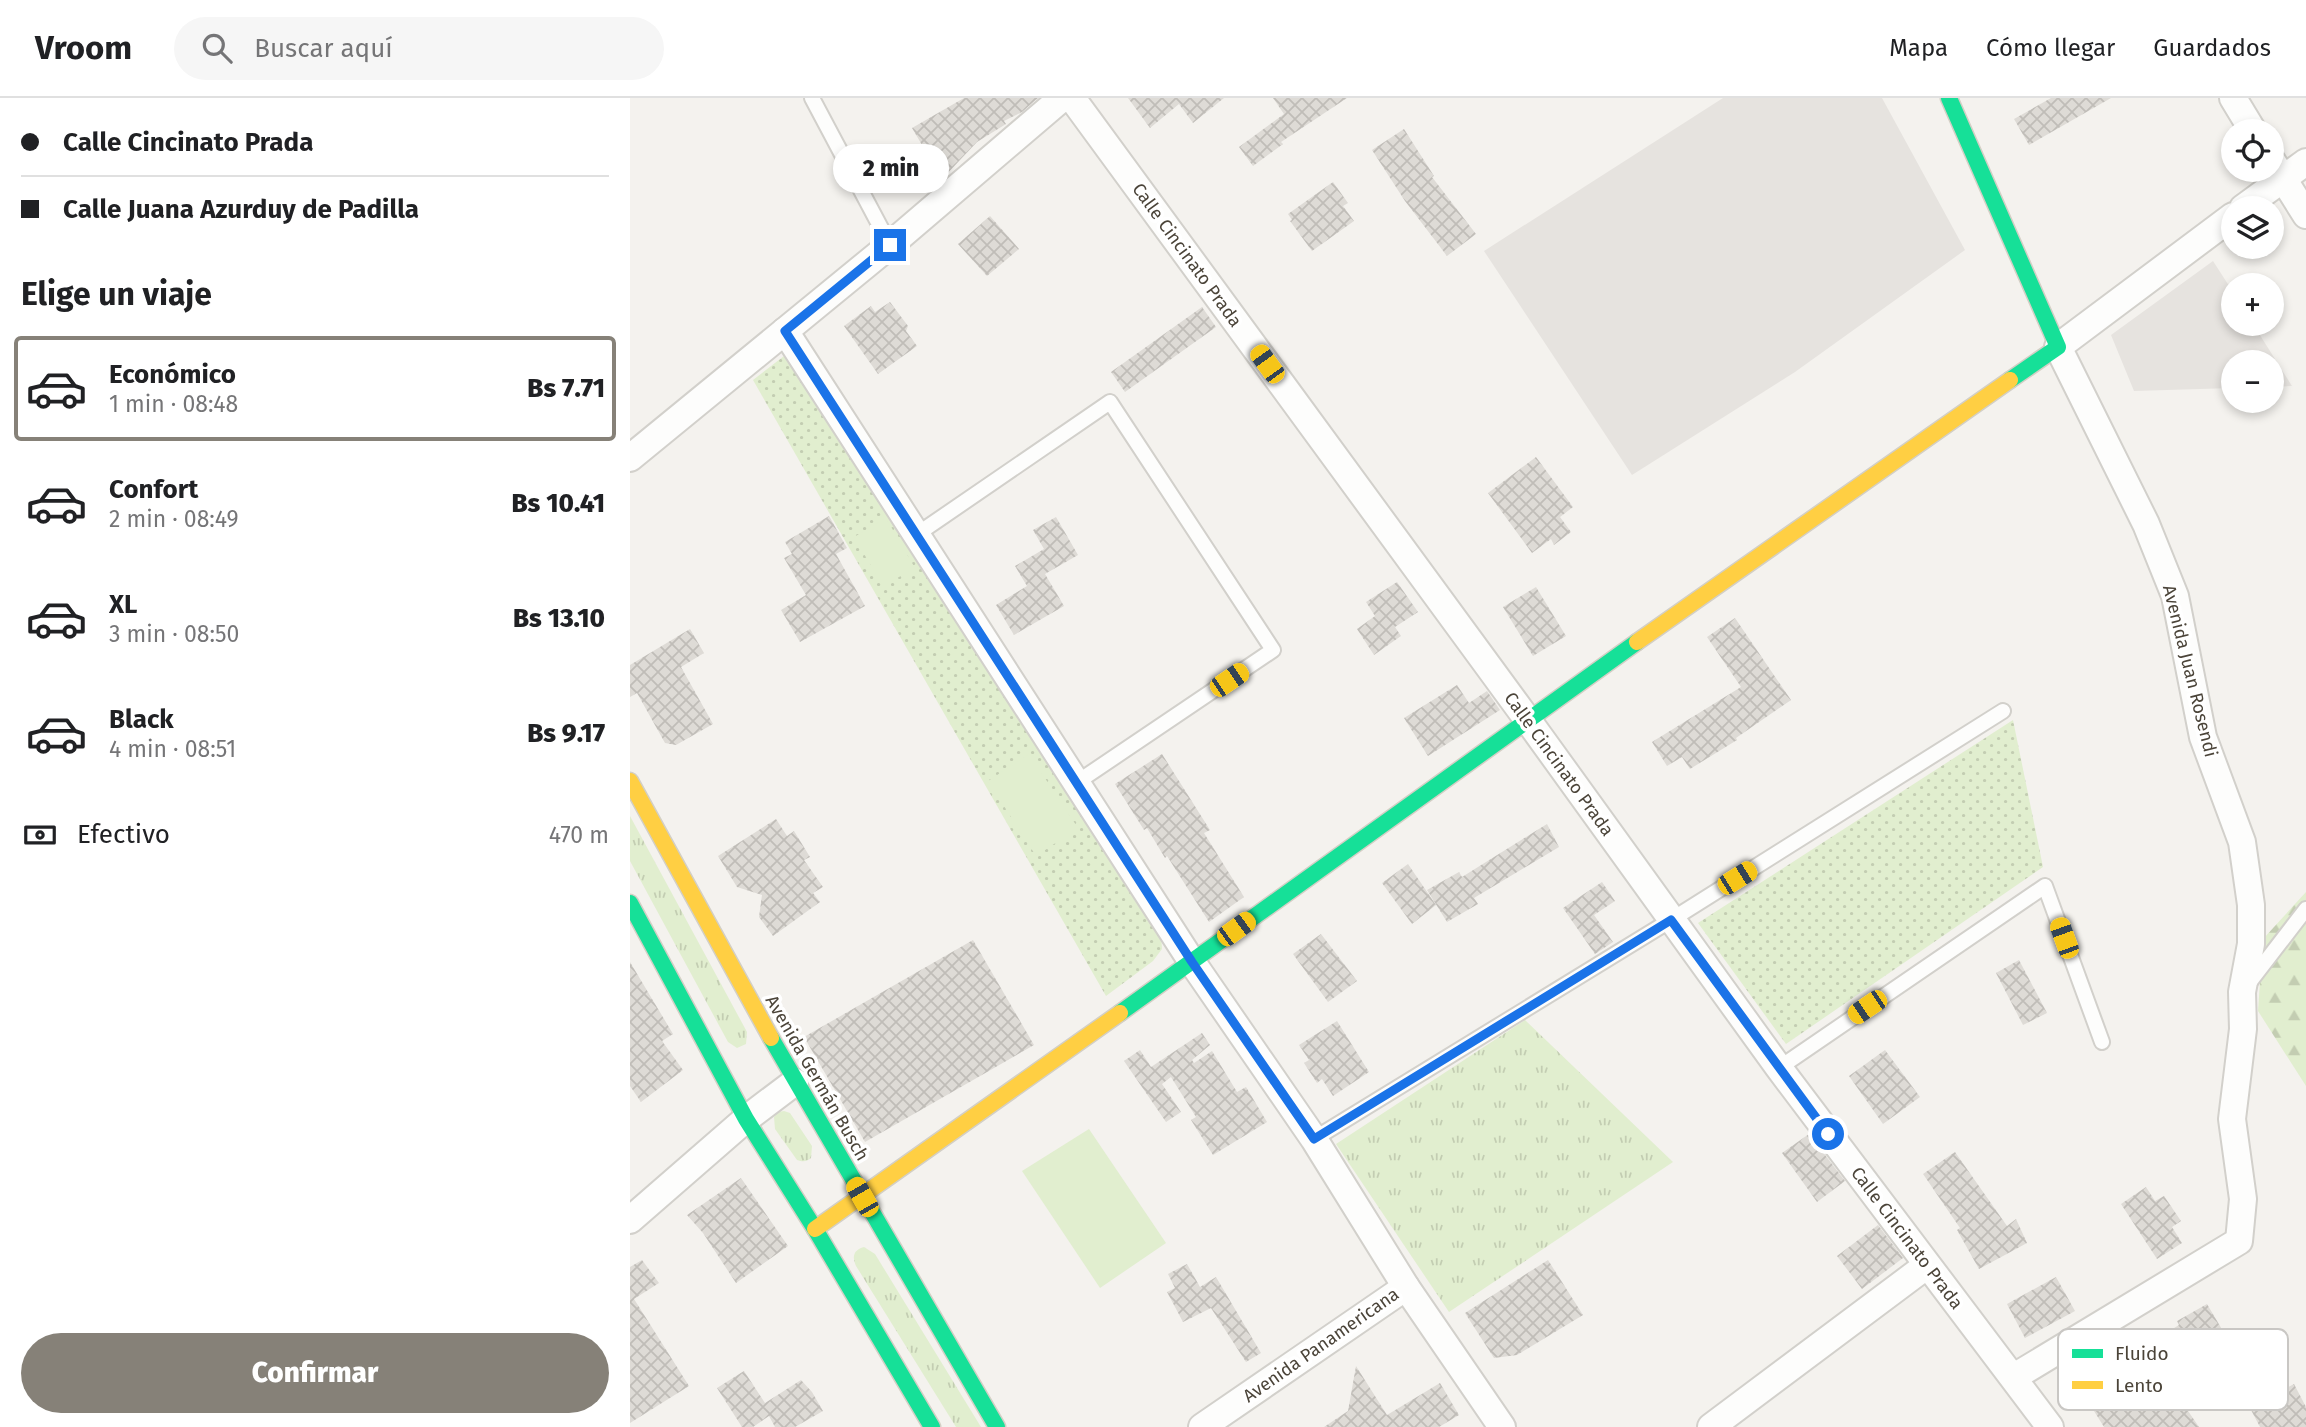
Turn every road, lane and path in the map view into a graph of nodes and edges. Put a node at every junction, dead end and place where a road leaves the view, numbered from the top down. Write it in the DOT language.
graph roads {
  1 [pos="812,98"];
  2 [pos="1062,98"];
  3 [pos="1072,98"];
  4 [pos="1949,98"];
  5 [pos="2233,98"];
  6 [pos="2246,119"];
  7 [pos="2306,162"];
  8 [pos="2284,168"];
  9 [pos="2284,181"];
  10 [pos="2266,182"];
  11 [pos="2254,196"];
  12 [pos="2306,215"];
  13 [pos="2221,225"];
  14 [pos="890,245"];
  15 [pos="785,331"];
  16 [pos="2058,347"];
  17 [pos="630,457"];
  18 [pos="916,535"];
  19 [pos="2003,711"];
  20 [pos="1527,719"];
  21 [pos="630,781"];
  22 [pos="1076,783"];
  23 [pos="630,903"];
  24 [pos="2306,909"];
  25 [pos="1671,920"];
  26 [pos="1192,962"];
  27 [pos="2242,992"];
  28 [pos="2102,1042"];
  29 [pos="1779,1068"];
  30 [pos="795,1082"];
  31 [pos="747,1119"];
  32 [pos="1314,1139"];
  33 [pos="862,1197"];
  34 [pos="630,1220"];
  35 [pos="815,1229"];
  36 [pos="1926,1266"];
  37 [pos="1406,1287"];
  38 [pos="2093,1329"];
  39 [pos="2058,1350"];
  40 [pos="2014,1377"];
  41 [pos="932,1427"];
  42 [pos="997,1427"];
  43 [pos="1202,1427"];
  44 [pos="1502,1427"];
  45 [pos="1711,1427"];
  46 [pos="2050,1427"];
  1 -- 14 [label="lane"];
  2 -- 14 [label="street"];
  3 -- 20 [label="street, Calle Cincinato Prada"];
  4 -- 16 [label="main road, Avenida Juan Rosendi"];
  5 -- 6 [label="street"];
  7 -- 8 [label="street"];
  9 -- 12 [label="street"];
  10 -- 11 [label="street"];
  13 -- 16 [label="street"];
  14 -- 15 [label="street"];
  15 -- 17 [label="street"];
  15 -- 18 [label="street"];
  16 -- 20 [label="main road"];
  16 -- 27 [label="street, Avenida Juan Rosendi"];
  18 -- 22 [label="street"];
  18 -- 22 [label="lane"];
  19 -- 25 [label="lane"];
  20 -- 25 [label="street, Calle Cincinato Prada"];
  20 -- 26 [label="main road"];
  21 -- 30 [label="main road, Avenida Germán Busch"];
  22 -- 26 [label="street"];
  23 -- 31 [label="main road"];
  24 -- 27 [label="lane"];
  25 -- 29 [label="street, Calle Cincinato Prada"];
  25 -- 32 [label="lane"];
  26 -- 32 [label="street"];
  26 -- 33 [label="main road"];
  27 -- 38 [label="street, Avenida Juan Rosendi"];
  28 -- 29 [label="lane"];
  29 -- 36 [label="street, Calle Cincinato Prada"];
  30 -- 31 [label="street"];
  30 -- 33 [label="main road, Avenida Germán Busch"];
  31 -- 34 [label="street"];
  31 -- 35 [label="main road"];
  32 -- 37 [label="street"];
  33 -- 35 [label="main road"];
  33 -- 42 [label="main road, Avenida Germán Busch"];
  35 -- 41 [label="main road"];
  36 -- 40 [label="street, Calle Cincinato Prada"];
  36 -- 45 [label="street"];
  37 -- 43 [label="street, Avenida Panamericana"];
  37 -- 44 [label="street"];
  39 -- 40 [label="street, Avenida Juan Rosendi"];
  40 -- 46 [label="street, Calle Cincinato Prada"];
}
